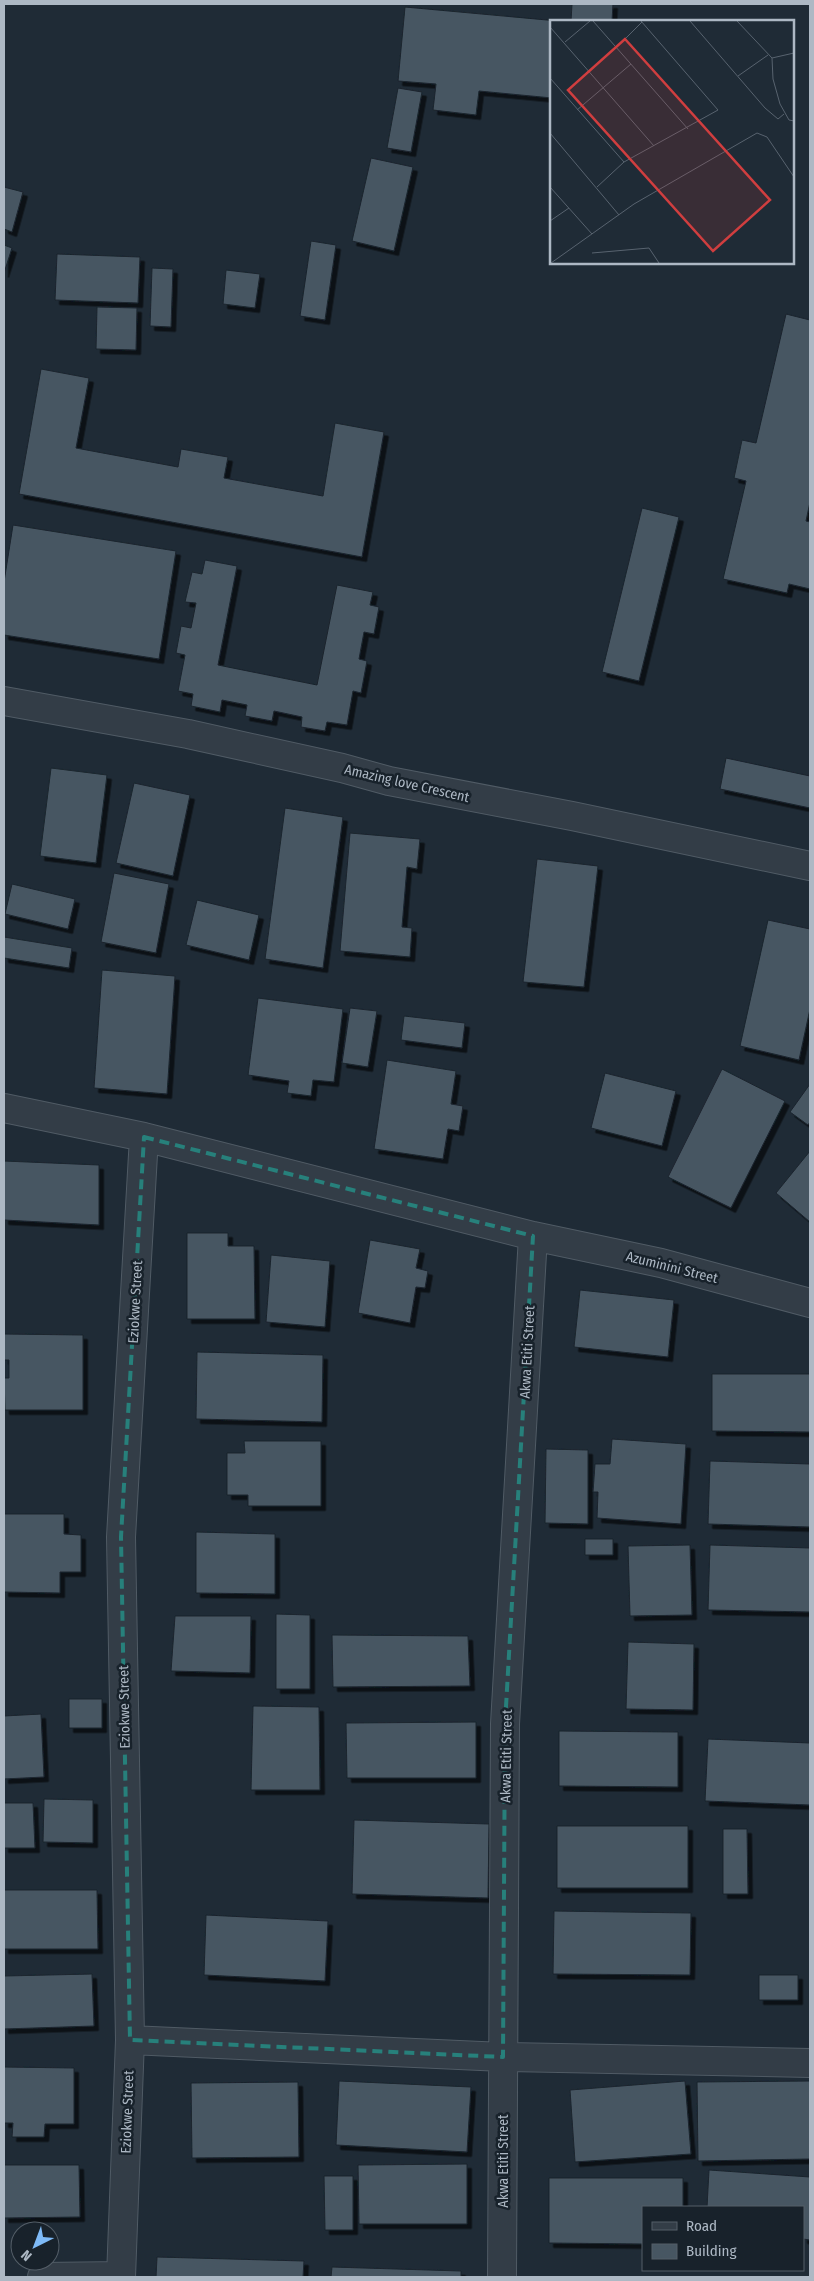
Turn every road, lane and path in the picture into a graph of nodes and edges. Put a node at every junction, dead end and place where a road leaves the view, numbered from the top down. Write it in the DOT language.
graph roads {
  1 [pos="4,701"];
  2 [pos="810,866"];
  3 [pos="4,1108"];
  4 [pos="144,1137"];
  5 [pos="533,1236"];
  6 [pos="810,1303"];
  7 [pos="130,2040"];
  8 [pos="503,2057"];
  9 [pos="810,2063"];
  10 [pos="42,2277"];
  11 [pos="120,2277"];
  12 [pos="502,2277"];
  1 -- 2 [label="street, Amazing love Crescent"];
  3 -- 4 [label="street, Azuminini Street"];
  4 -- 5 [label="street, Azuminini Street"];
  4 -- 7 [label="street, Eziokwe Street"];
  5 -- 6 [label="street, Azuminini Street"];
  5 -- 8 [label="street, Akwa Etiti Street"];
  7 -- 8 [label="street"];
  7 -- 11 [label="street, Eziokwe Street"];
  8 -- 9 [label="street"];
  8 -- 12 [label="street, Akwa Etiti Street"];
  10 -- 11 [label="street"];
}
